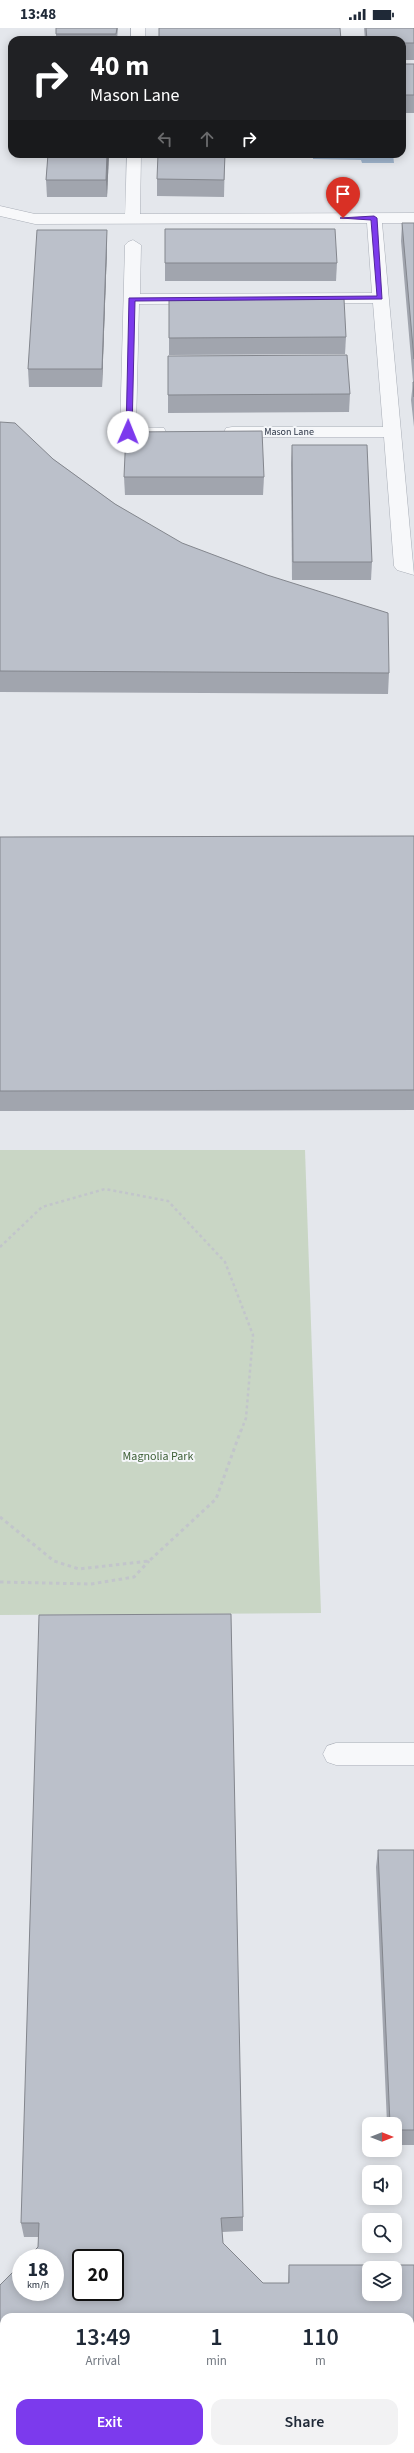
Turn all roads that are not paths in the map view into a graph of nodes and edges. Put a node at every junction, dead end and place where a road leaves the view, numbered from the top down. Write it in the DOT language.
graph roads {
  1 [pos="134,158"];
  2 [pos="0,211"];
  3 [pos="374,218"];
  4 [pos="414,218"];
  5 [pos="132,219"];
  6 [pos="133,245"];
  7 [pos="380,298"];
  8 [pos="132,299"];
  9 [pos="176,432"];
  10 [pos="216,432"];
  11 [pos="391,432"];
  12 [pos="414,570"];
  13 [pos="336,1754"];
  14 [pos="414,1754"];
  1 -- 5 [label="lane"];
  2 -- 5 [label="lane"];
  3 -- 4 [label="lane"];
  3 -- 5 [label="lane"];
  3 -- 7 [label="lane"];
  6 -- 8 [label="lane"];
  7 -- 8 [label="lane"];
  7 -- 11 [label="lane"];
  8 -- 9 [label="lane"];
  10 -- 11 [label="lane, Mason Lane"];
  11 -- 12 [label="lane"];
  13 -- 14 [label="lane"];
}
